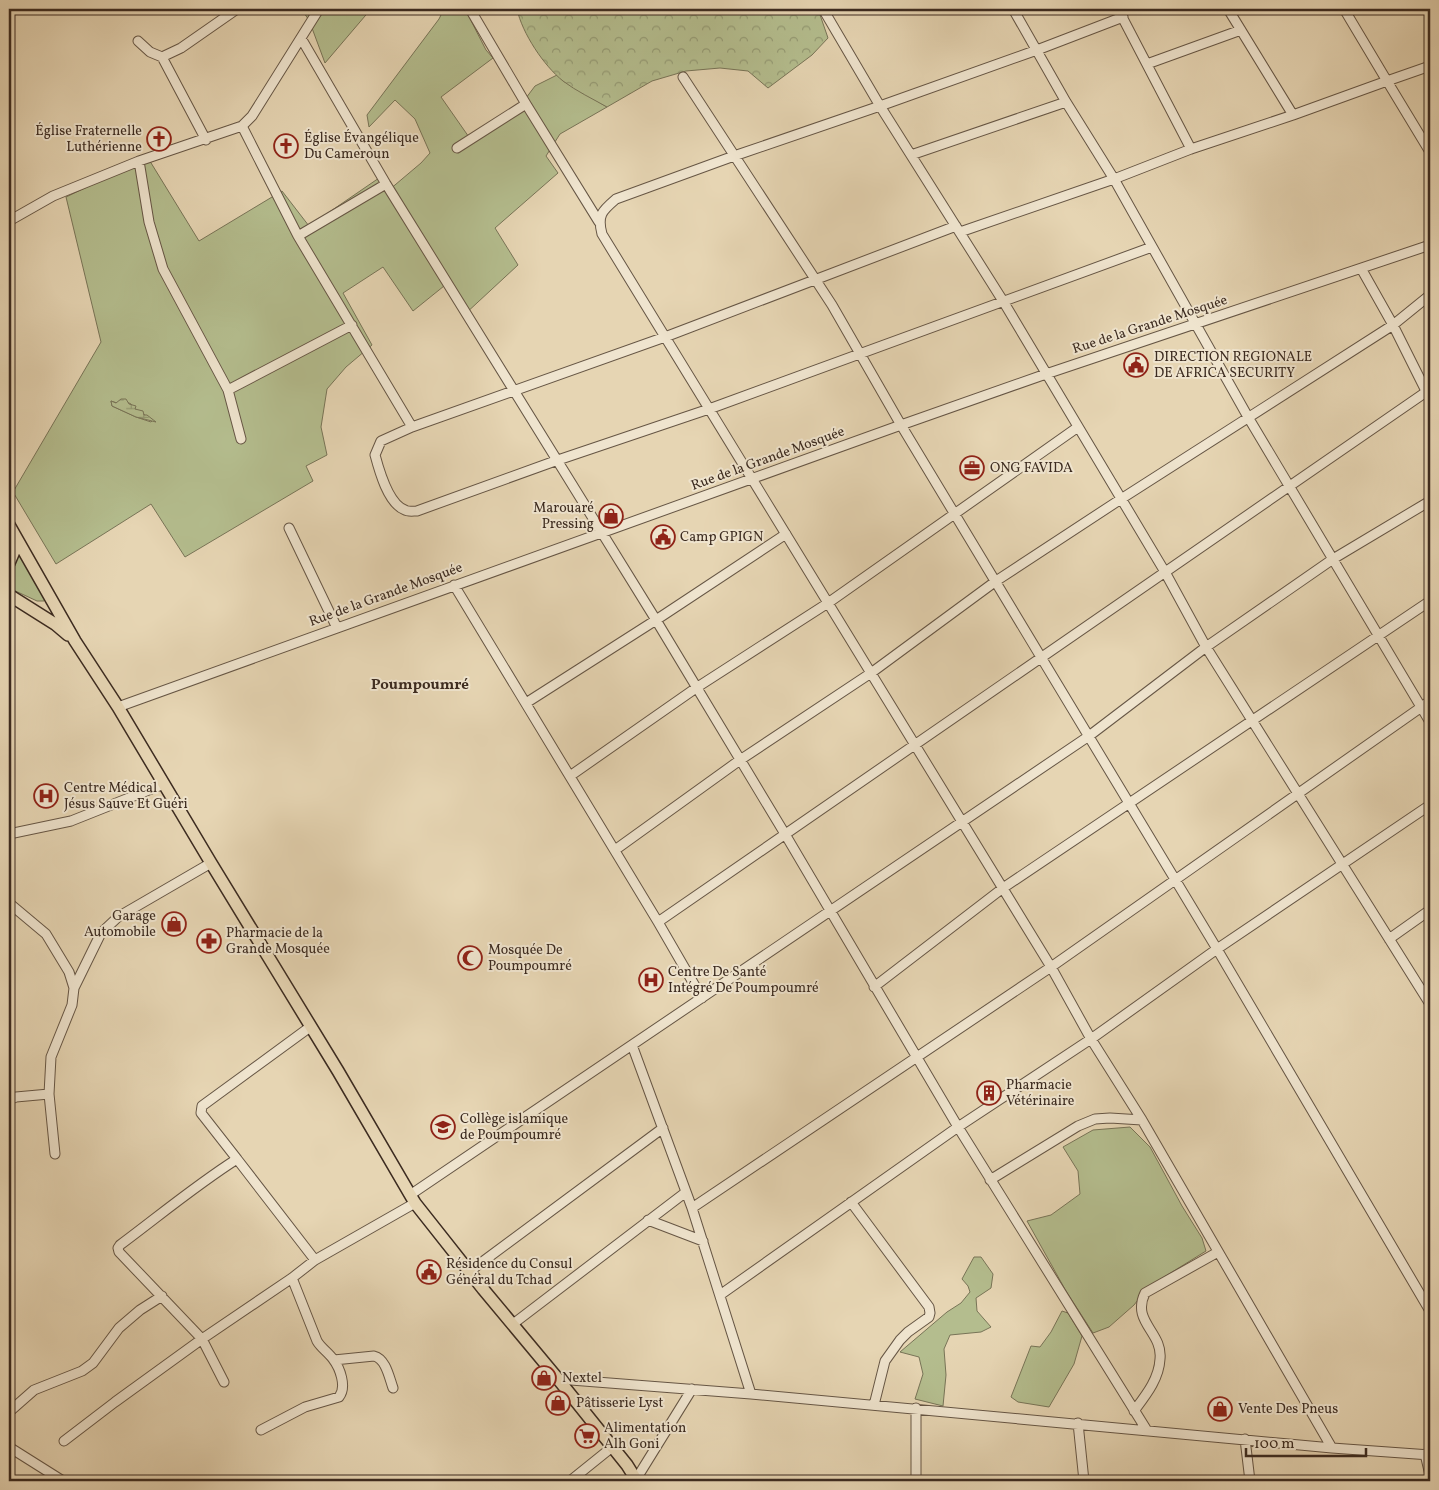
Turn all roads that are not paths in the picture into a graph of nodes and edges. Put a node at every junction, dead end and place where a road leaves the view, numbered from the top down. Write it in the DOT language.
graph roads {
  1 [pos="237,9"];
  2 [pos="319,9"];
  3 [pos="470,9"];
  4 [pos="823,9"];
  5 [pos="1013,9"];
  6 [pos="1228,9"];
  7 [pos="1344,9"];
  8 [pos="1121,13"];
  9 [pos="1241,30"];
  10 [pos="301,38"];
  11 [pos="138,41"];
  12 [pos="1037,50"];
  13 [pos="162,57"];
  14 [pos="1147,64"];
  15 [pos="1430,66"];
  16 [pos="682,77"];
  17 [pos="1387,81"];
  18 [pos="1066,102"];
  19 [pos="526,104"];
  20 [pos="880,106"];
  21 [pos="1293,115"];
  22 [pos="242,126"];
  23 [pos="206,140"];
  24 [pos="457,148"];
  25 [pos="1191,149"];
  26 [pos="1430,152"];
  27 [pos="911,155"];
  28 [pos="734,156"];
  29 [pos="139,161"];
  30 [pos="1114,178"];
  31 [pos="386,184"];
  32 [pos="9,221"];
  33 [pos="599,222"];
  34 [pos="958,229"];
  35 [pos="298,236"];
  36 [pos="1430,246"];
  37 [pos="1152,247"];
  38 [pos="1362,270"];
  39 [pos="816,280"];
  40 [pos="1430,296"];
  41 [pos="1003,301"];
  42 [pos="352,325"];
  43 [pos="1196,325"];
  44 [pos="1393,325"];
  45 [pos="665,336"];
  46 [pos="860,353"];
  47 [pos="1046,374"];
  48 [pos="228,390"];
  49 [pos="515,391"];
  50 [pos="1428,396"];
  51 [pos="709,409"];
  52 [pos="1248,417"];
  53 [pos="900,425"];
  54 [pos="412,427"];
  55 [pos="1078,427"];
  56 [pos="241,439"];
  57 [pos="558,460"];
  58 [pos="752,479"];
  59 [pos="1289,486"];
  60 [pos="1121,499"];
  61 [pos="1430,501"];
  62 [pos="953,514"];
  63 [pos="9,525"];
  64 [pos="289,528"];
  65 [pos="603,533"];
  66 [pos="786,534"];
  67 [pos="16,538"];
  68 [pos="1332,559"];
  69 [pos="9,563"];
  70 [pos="1165,572"];
  71 [pos="996,581"];
  72 [pos="454,585"];
  73 [pos="9,595"];
  74 [pos="1430,601"];
  75 [pos="828,603"];
  76 [pos="656,620"];
  77 [pos="338,628"];
  78 [pos="1378,635"];
  79 [pos="75,641"];
  80 [pos="1206,647"];
  81 [pos="1042,657"];
  82 [pos="871,673"];
  83 [pos="696,688"];
  84 [pos="1430,701"];
  85 [pos="526,703"];
  86 [pos="118,707"];
  87 [pos="1421,707"];
  88 [pos="1251,720"];
  89 [pos="1430,722"];
  90 [pos="1089,736"];
  91 [pos="914,745"];
  92 [pos="740,760"];
  93 [pos="570,776"];
  94 [pos="164,784"];
  95 [pos="1299,793"];
  96 [pos="1130,803"];
  97 [pos="1430,805"];
  98 [pos="962,822"];
  99 [pos="9,834"];
  100 [pos="785,834"];
  101 [pos="615,850"];
  102 [pos="210,863"];
  103 [pos="1343,865"];
  104 [pos="1176,880"];
  105 [pos="1002,888"];
  106 [pos="9,903"];
  107 [pos="1430,910"];
  108 [pos="829,911"];
  109 [pos="658,922"];
  110 [pos="1389,939"];
  111 [pos="1217,949"];
  112 [pos="1051,968"];
  113 [pos="874,987"];
  114 [pos="74,988"];
  115 [pos="702,998"];
  116 [pos="1430,1004"];
  117 [pos="310,1027"];
  118 [pos="1090,1039"];
  119 [pos="632,1045"];
  120 [pos="916,1057"];
  121 [pos="49,1094"];
  122 [pos="9,1100"];
  123 [pos="1142,1120"];
  124 [pos="958,1127"];
  125 [pos="663,1128"];
  126 [pos="55,1154"];
  127 [pos="237,1159"];
  128 [pos="990,1180"];
  129 [pos="686,1192"];
  130 [pos="413,1199"];
  131 [pos="851,1202"];
  132 [pos="692,1208"];
  133 [pos="648,1220"];
  134 [pos="703,1241"];
  135 [pos="1218,1252"];
  136 [pos="315,1260"];
  137 [pos="470,1271"];
  138 [pos="292,1278"];
  139 [pos="720,1295"];
  140 [pos="162,1296"];
  141 [pos="1430,1311"];
  142 [pos="513,1324"];
  143 [pos="202,1339"];
  144 [pos="334,1360"];
  145 [pos="558,1379"];
  146 [pos="224,1382"];
  147 [pos="393,1388"];
  148 [pos="692,1389"];
  149 [pos="751,1394"];
  150 [pos="874,1405"];
  151 [pos="916,1408"];
  152 [pos="1134,1411"];
  153 [pos="9,1412"];
  154 [pos="1078,1423"];
  155 [pos="1146,1429"];
  156 [pos="261,1430"];
  157 [pos="1245,1439"];
  158 [pos="64,1441"];
  159 [pos="9,1447"];
  160 [pos="611,1448"];
  161 [pos="1332,1448"];
  162 [pos="1428,1454"];
  163 [pos="1430,1475"];
  164 [pos="63,1481"];
  165 [pos="570,1481"];
  166 [pos="636,1481"];
  167 [pos="916,1481"];
  168 [pos="1084,1481"];
  169 [pos="1250,1481"];
  1 -- 13 [label="street"];
  2 -- 10 [label="street"];
  3 -- 19 [label="street"];
  4 -- 20 [label="street"];
  5 -- 12 [label="street"];
  6 -- 9 [label="street"];
  7 -- 17 [label="street"];
  8 -- 12 [label="street"];
  8 -- 14 [label="street"];
  9 -- 14 [label="street"];
  9 -- 21 [label="street"];
  10 -- 22 [label="street"];
  10 -- 31 [label="street"];
  11 -- 13 [label="street"];
  12 -- 18 [label="street"];
  12 -- 20 [label="street"];
  13 -- 23 [label="street"];
  14 -- 25 [label="street"];
  15 -- 17 [label="street"];
  16 -- 28 [label="street"];
  17 -- 21 [label="street"];
  17 -- 26 [label="street"];
  18 -- 27 [label="street"];
  18 -- 30 [label="street"];
  19 -- 24 [label="street"];
  19 -- 33 [label="street"];
  20 -- 27 [label="street"];
  20 -- 28 [label="street"];
  21 -- 25 [label="street"];
  22 -- 23 [label="street"];
  22 -- 35 [label="street"];
  23 -- 29 [label="street"];
  25 -- 30 [label="street"];
  27 -- 34 [label="street"];
  28 -- 33 [label="street"];
  28 -- 39 [label="street"];
  29 -- 32 [label="street"];
  29 -- 48 [label="street"];
  30 -- 34 [label="street"];
  30 -- 37 [label="street"];
  31 -- 35 [label="street"];
  31 -- 49 [label="street"];
  33 -- 45 [label="street"];
  34 -- 39 [label="street"];
  34 -- 41 [label="street"];
  35 -- 42 [label="street"];
  36 -- 38 [label="street, Rue de la Grande Mosquée"];
  37 -- 41 [label="street"];
  37 -- 43 [label="street"];
  38 -- 43 [label="street, Rue de la Grande Mosquée"];
  38 -- 44 [label="street"];
  39 -- 45 [label="street"];
  39 -- 46 [label="street"];
  40 -- 44 [label="street"];
  41 -- 46 [label="street"];
  41 -- 47 [label="street"];
  42 -- 48 [label="street"];
  42 -- 54 [label="street"];
  43 -- 47 [label="street, Rue de la Grande Mosquée"];
  43 -- 52 [label="street"];
  44 -- 50 [label="street"];
  44 -- 52 [label="street"];
  45 -- 49 [label="street"];
  45 -- 51 [label="street"];
  46 -- 51 [label="street"];
  46 -- 53 [label="street"];
  47 -- 53 [label="street, Rue de la Grande Mosquée"];
  47 -- 55 [label="street"];
  48 -- 56 [label="street"];
  49 -- 54 [label="street"];
  49 -- 57 [label="street"];
  50 -- 59 [label="street"];
  51 -- 57 [label="street"];
  51 -- 58 [label="street"];
  52 -- 59 [label="street"];
  52 -- 60 [label="street"];
  53 -- 58 [label="street, Rue de la Grande Mosquée"];
  53 -- 62 [label="street"];
  54 -- 57 [label="street"];
  55 -- 60 [label="street"];
  55 -- 62 [label="street"];
  57 -- 65 [label="street"];
  58 -- 65 [label="street, Rue de la Grande Mosquée"];
  58 -- 66 [label="street"];
  59 -- 68 [label="street"];
  59 -- 70 [label="street"];
  60 -- 70 [label="street"];
  60 -- 71 [label="street"];
  61 -- 68 [label="street"];
  62 -- 71 [label="street"];
  62 -- 75 [label="street"];
  63 -- 67 [label="main road"];
  64 -- 77 [label="street"];
  65 -- 72 [label="street, Rue de la Grande Mosquée"];
  65 -- 76 [label="street"];
  66 -- 75 [label="street"];
  66 -- 76 [label="street"];
  67 -- 69 [label="main road"];
  67 -- 79 [label="main road"];
  68 -- 78 [label="street"];
  68 -- 80 [label="street"];
  70 -- 80 [label="street"];
  70 -- 81 [label="street"];
  71 -- 81 [label="street"];
  71 -- 82 [label="street"];
  72 -- 77 [label="street, Rue de la Grande Mosquée"];
  72 -- 85 [label="street"];
  73 -- 79 [label="main road"];
  74 -- 78 [label="street"];
  75 -- 82 [label="street"];
  75 -- 83 [label="street"];
  76 -- 83 [label="street"];
  76 -- 85 [label="street"];
  77 -- 86 [label="street, Rue de la Grande Mosquée"];
  78 -- 87 [label="street"];
  78 -- 88 [label="street"];
  79 -- 86 [label="main road"];
  80 -- 88 [label="street"];
  80 -- 90 [label="street"];
  81 -- 90 [label="street"];
  81 -- 91 [label="street"];
  82 -- 91 [label="street"];
  82 -- 92 [label="street"];
  83 -- 92 [label="street"];
  83 -- 93 [label="street"];
  84 -- 87 [label="street"];
  85 -- 93 [label="street"];
  86 -- 94 [label="main road"];
  87 -- 89 [label="street"];
  87 -- 95 [label="street"];
  88 -- 95 [label="street"];
  88 -- 96 [label="street"];
  90 -- 96 [label="street"];
  90 -- 98 [label="street"];
  91 -- 98 [label="street"];
  91 -- 100 [label="street"];
  92 -- 100 [label="street"];
  92 -- 101 [label="street"];
  93 -- 101 [label="street"];
  94 -- 99 [label="street"];
  94 -- 102 [label="main road"];
  95 -- 103 [label="street"];
  95 -- 104 [label="street"];
  96 -- 104 [label="street"];
  96 -- 105 [label="street"];
  97 -- 103 [label="street"];
  98 -- 105 [label="street"];
  98 -- 108 [label="street"];
  100 -- 108 [label="street"];
  100 -- 109 [label="street"];
  101 -- 109 [label="street"];
  102 -- 114 [label="street"];
  102 -- 117 [label="main road"];
  103 -- 110 [label="street"];
  103 -- 111 [label="street"];
  104 -- 111 [label="street"];
  104 -- 112 [label="street"];
  105 -- 112 [label="street"];
  105 -- 113 [label="street"];
  106 -- 114 [label="street"];
  107 -- 110 [label="street"];
  108 -- 113 [label="street"];
  108 -- 115 [label="street"];
  109 -- 115 [label="street"];
  110 -- 116 [label="street"];
  111 -- 118 [label="street"];
  111 -- 141 [label="street"];
  112 -- 118 [label="street"];
  112 -- 120 [label="street"];
  113 -- 120 [label="street"];
  114 -- 121 [label="street"];
  115 -- 119 [label="street"];
  117 -- 127 [label="street"];
  117 -- 130 [label="main road"];
  118 -- 123 [label="street"];
  118 -- 124 [label="street"];
  119 -- 125 [label="street"];
  119 -- 130 [label="street"];
  120 -- 124 [label="street"];
  120 -- 132 [label="street"];
  121 -- 122 [label="street"];
  121 -- 126 [label="street"];
  123 -- 128 [label="street"];
  123 -- 135 [label="street"];
  124 -- 128 [label="street"];
  124 -- 131 [label="street"];
  125 -- 129 [label="street"];
  125 -- 137 [label="street"];
  127 -- 136 [label="street"];
  127 -- 140 [label="street"];
  128 -- 152 [label="street"];
  129 -- 132 [label="street"];
  129 -- 133 [label="street"];
  130 -- 136 [label="street"];
  130 -- 137 [label="main road"];
  131 -- 139 [label="street"];
  131 -- 150 [label="street"];
  132 -- 134 [label="street"];
  133 -- 134 [label="street"];
  133 -- 142 [label="street"];
  134 -- 139 [label="street"];
  135 -- 152 [label="street"];
  135 -- 161 [label="street"];
  136 -- 138 [label="street"];
  137 -- 142 [label="main road"];
  138 -- 143 [label="street"];
  138 -- 144 [label="street"];
  139 -- 149 [label="street"];
  140 -- 143 [label="street"];
  140 -- 153 [label="street"];
  142 -- 145 [label="main road"];
  143 -- 146 [label="street"];
  143 -- 158 [label="street"];
  144 -- 147 [label="street"];
  144 -- 156 [label="street"];
  145 -- 148 [label="street"];
  145 -- 160 [label="main road"];
  148 -- 149 [label="street"];
  148 -- 166 [label="street"];
  149 -- 150 [label="street"];
  150 -- 151 [label="street"];
  151 -- 154 [label="street"];
  151 -- 167 [label="street"];
  152 -- 155 [label="street"];
  154 -- 155 [label="street"];
  154 -- 168 [label="street"];
  155 -- 157 [label="street"];
  157 -- 161 [label="street"];
  157 -- 169 [label="street"];
  159 -- 164 [label="street"];
  160 -- 165 [label="street"];
  160 -- 166 [label="main road"];
  161 -- 162 [label="street"];
  162 -- 163 [label="street"];
}
